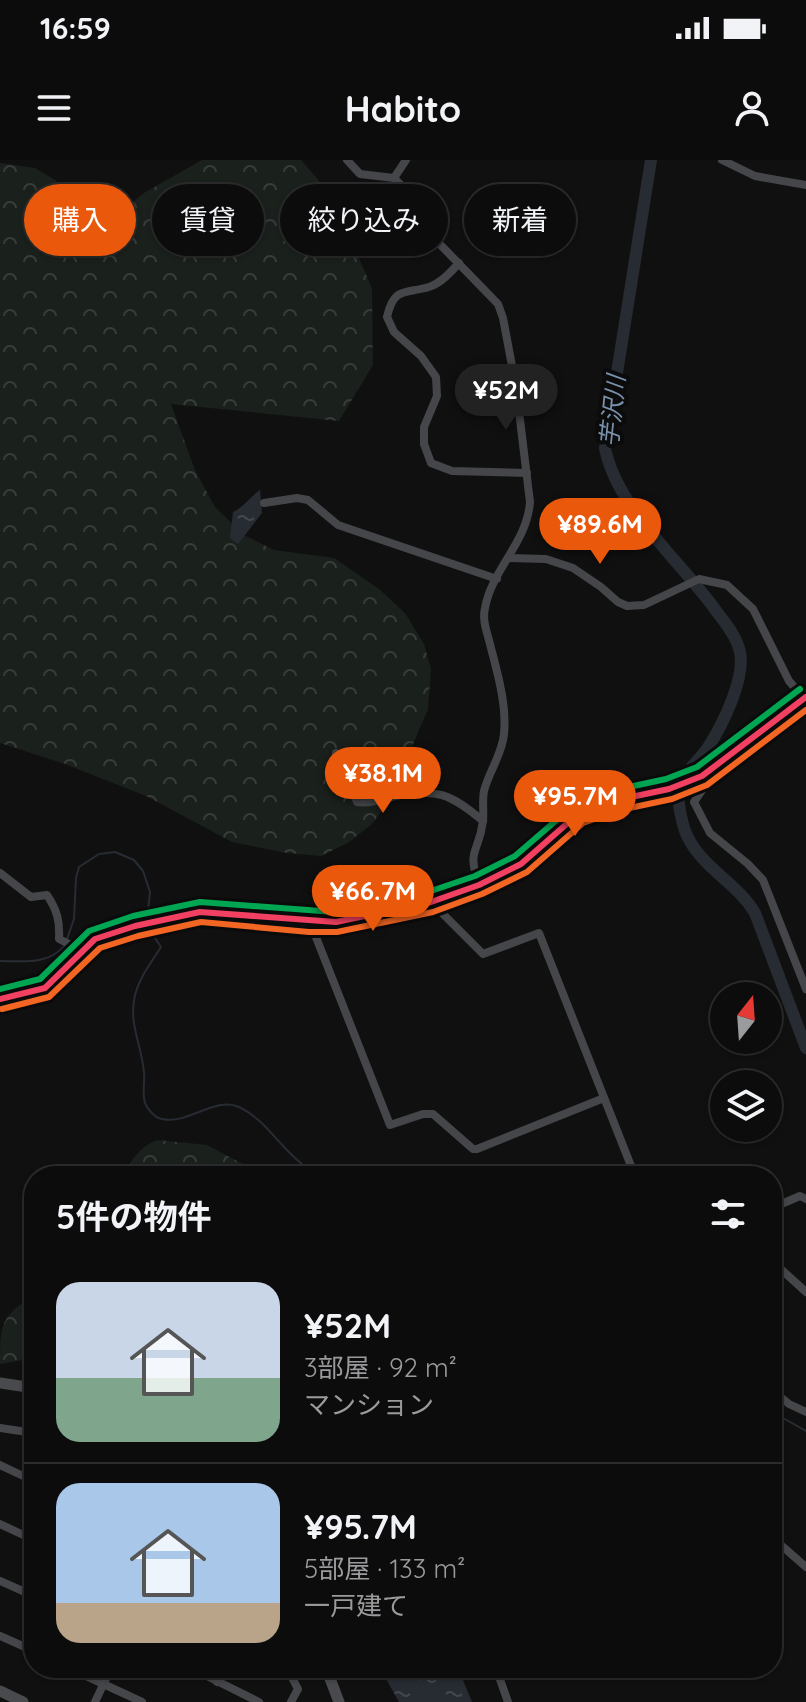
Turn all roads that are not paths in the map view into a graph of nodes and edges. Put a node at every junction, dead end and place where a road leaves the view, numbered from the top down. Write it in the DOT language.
graph roads {
  1 [pos="347,160"];
  2 [pos="406,160"];
  3 [pos="722,160"];
  4 [pos="394,178"];
  5 [pos="806,185"];
  6 [pos="459,263"];
  7 [pos="527,473"];
  8 [pos="264,503"];
  9 [pos="509,558"];
  10 [pos="497,579"];
  11 [pos="805,698"];
  12 [pos="336,753"];
  13 [pos="702,776"];
  14 [pos="483,821"];
  15 [pos="0,873"];
  16 [pos="479,885"];
  17 [pos="431,902"];
  18 [pos="310,922"];
  19 [pos="77,948"];
  20 [pos="806,989"];
  21 [pos="0,999"];
  22 [pos="604,1098"];
  23 [pos="631,1166"];
  24 [pos="806,1199"];
  25 [pos="782,1204"];
  26 [pos="782,1270"];
  27 [pos="806,1292"];
  28 [pos="0,1383"];
  29 [pos="24,1387"];
  30 [pos="782,1398"];
  31 [pos="806,1412"];
  32 [pos="0,1428"];
  33 [pos="24,1432"];
  34 [pos="0,1465"];
  35 [pos="24,1476"];
  36 [pos="0,1524"];
  37 [pos="24,1535"];
  38 [pos="782,1546"];
  39 [pos="805,1564"];
  40 [pos="0,1581"];
  41 [pos="24,1592"];
  42 [pos="0,1636"];
  43 [pos="24,1647"];
  44 [pos="90,1678"];
  45 [pos="106,1678"];
  46 [pos="210,1678"];
  47 [pos="219,1678"];
  48 [pos="292,1678"];
  49 [pos="330,1678"];
  50 [pos="500,1678"];
  51 [pos="217,1682"];
  52 [pos="103,1684"];
  53 [pos="0,1691"];
  54 [pos="23,1702"];
  55 [pos="95,1702"];
  56 [pos="142,1702"];
  57 [pos="259,1702"];
  58 [pos="291,1702"];
  59 [pos="339,1702"];
  60 [pos="508,1702"];
  1 -- 4 [label="street"];
  2 -- 4 [label="street"];
  3 -- 5 [label="street"];
  4 -- 6 [label="street"];
  6 -- 7 [label="street"];
  6 -- 7 [label="street"];
  7 -- 9 [label="street"];
  8 -- 10 [label="street"];
  9 -- 10 [label="street"];
  9 -- 11 [label="street"];
  10 -- 14 [label="street"];
  11 -- 13 [label="street"];
  12 -- 14 [label="street"];
  13 -- 16 [label="street"];
  13 -- 20 [label="street"];
  14 -- 16 [label="street"];
  15 -- 19 [label="street"];
  16 -- 17 [label="street"];
  17 -- 18 [label="street"];
  17 -- 22 [label="street"];
  18 -- 19 [label="street"];
  18 -- 22 [label="street"];
  19 -- 21 [label="street"];
  22 -- 23 [label="street"];
  24 -- 25 [label="street"];
  26 -- 27 [label="street"];
  28 -- 29 [label="street"];
  30 -- 31 [label="street"];
  32 -- 33 [label="street"];
  34 -- 35 [label="street"];
  36 -- 37 [label="street"];
  38 -- 39 [label="street"];
  40 -- 41 [label="street"];
  42 -- 43 [label="street"];
  44 -- 52 [label="street"];
  45 -- 52 [label="street"];
  46 -- 51 [label="street"];
  47 -- 51 [label="street"];
  48 -- 58 [label="street"];
  49 -- 59 [label="street"];
  50 -- 60 [label="street"];
  51 -- 57 [label="street"];
  52 -- 55 [label="street"];
  52 -- 56 [label="street"];
  53 -- 54 [label="street"];
}
